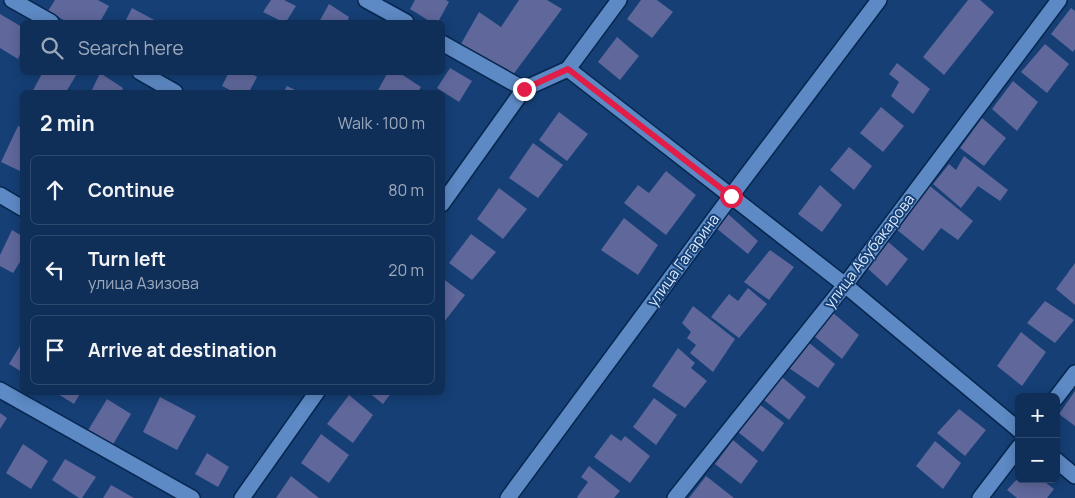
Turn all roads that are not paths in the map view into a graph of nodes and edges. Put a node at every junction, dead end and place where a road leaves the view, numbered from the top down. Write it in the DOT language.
graph roads {
  1 [pos="12,0"];
  2 [pos="366,0"];
  3 [pos="619,0"];
  4 [pos="880,0"];
  5 [pos="1059,0"];
  6 [pos="47,20"];
  7 [pos="402,20"];
  8 [pos="445,45"];
  9 [pos="568,69"];
  10 [pos="145,75"];
  11 [pos="524,89"];
  12 [pos="172,90"];
  13 [pos="0,196"];
  14 [pos="731,196"];
  15 [pos="445,200"];
  16 [pos="20,207"];
  17 [pos="845,285"];
  18 [pos="1075,373"];
  19 [pos="0,390"];
  20 [pos="1060,393"];
  21 [pos="315,395"];
  22 [pos="1015,427"];
  23 [pos="1015,452"];
  24 [pos="1060,463"];
  25 [pos="1075,476"];
  26 [pos="192,498"];
  27 [pos="242,498"];
  28 [pos="508,498"];
  29 [pos="675,498"];
  30 [pos="980,498"];
  1 -- 6 [label="street"];
  2 -- 7 [label="street"];
  3 -- 9 [label="street"];
  4 -- 14 [label="street, улица Гагарина"];
  5 -- 17 [label="street, улица Абубакарова"];
  8 -- 11 [label="street"];
  9 -- 11 [label="street"];
  9 -- 14 [label="street"];
  10 -- 12 [label="street"];
  11 -- 15 [label="street"];
  13 -- 16 [label="street"];
  14 -- 17 [label="street"];
  14 -- 28 [label="street, улица Гагарина"];
  17 -- 22 [label="street"];
  17 -- 29 [label="street, улица Абубакарова"];
  18 -- 20 [label="street"];
  19 -- 26 [label="street"];
  21 -- 27 [label="street"];
  23 -- 30 [label="street"];
  24 -- 25 [label="street"];
}
